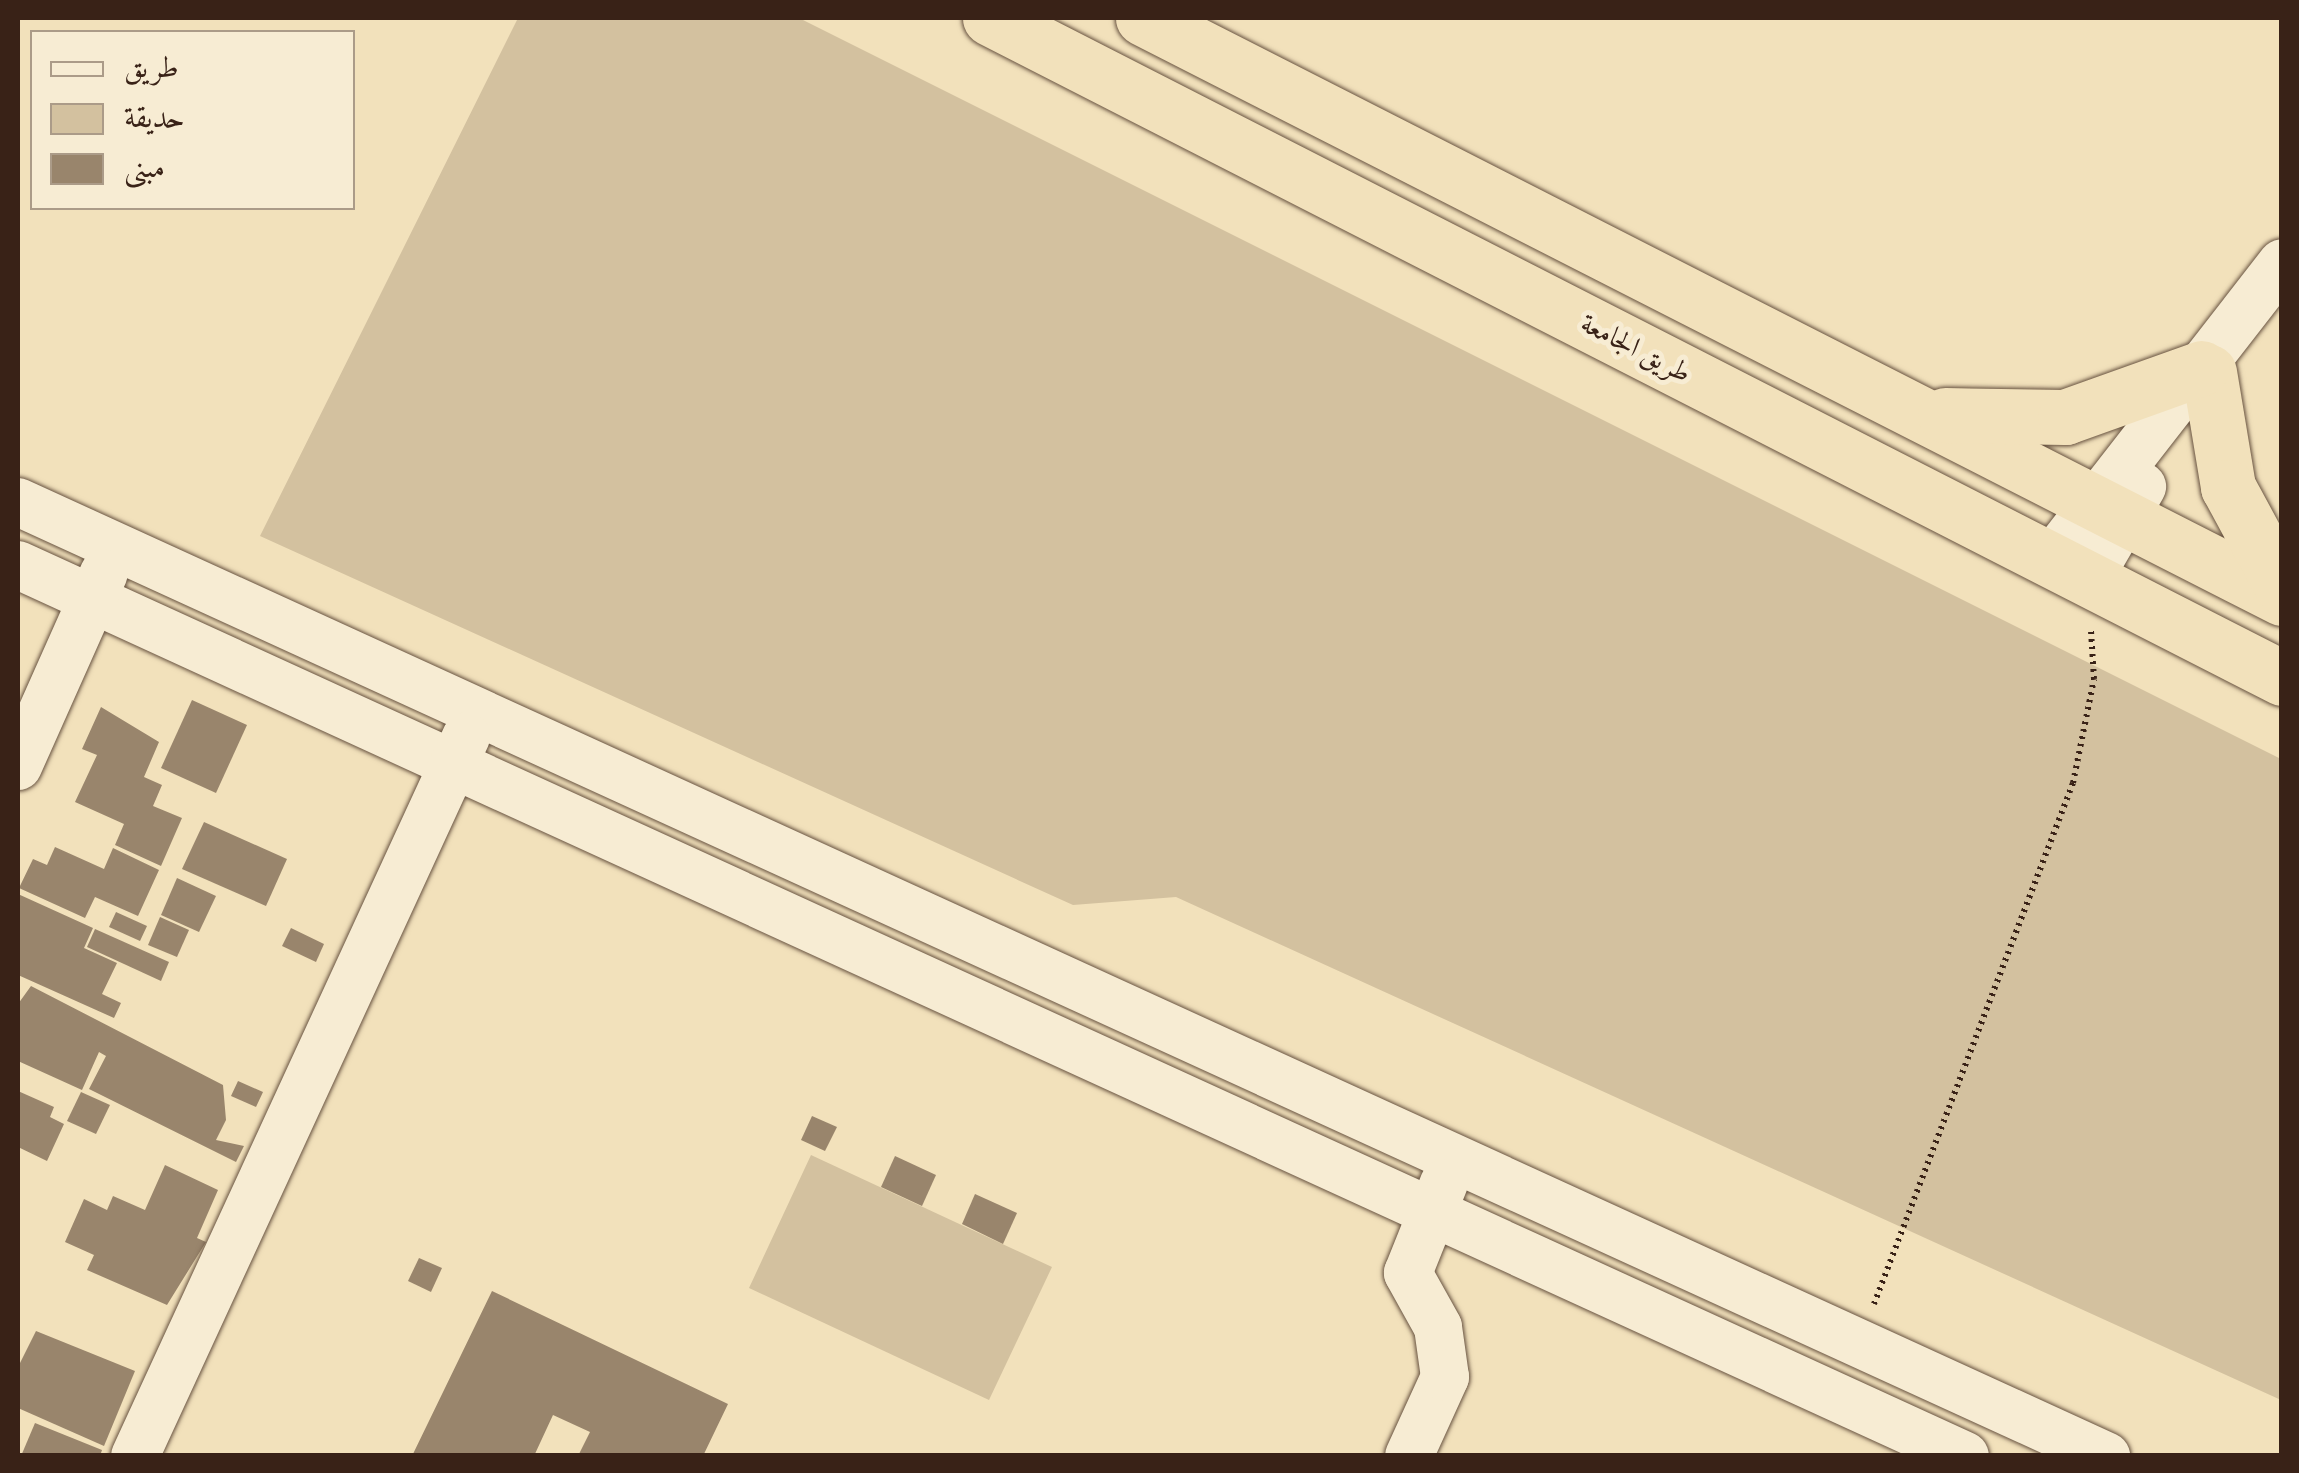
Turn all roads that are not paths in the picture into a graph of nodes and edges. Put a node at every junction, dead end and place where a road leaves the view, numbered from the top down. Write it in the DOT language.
graph roads {
  1 [pos="990,18"];
  2 [pos="1143,18"];
  3 [pos="2282,263"];
  4 [pos="2215,356"];
  5 [pos="1920,414"];
  6 [pos="18,502"];
  7 [pos="2110,510"];
  8 [pos="116,547"];
  9 [pos="18,565"];
  10 [pos="2070,570"];
  11 [pos="2282,588"];
  12 [pos="2282,598"];
  13 [pos="92,600"];
  14 [pos="2282,678"];
  15 [pos="478,712"];
  16 [pos="454,764"];
  17 [pos="18,766"];
  18 [pos="1456,1158"];
  19 [pos="1430,1211"];
  20 [pos="134,1456"];
  21 [pos="1409,1456"];
  22 [pos="1965,1456"];
  23 [pos="2106,1456"];
  1 -- 10 [label="highway, طريق الجامعة"];
  2 -- 5 [label="highway"];
  3 -- 4 [label="street"];
  4 -- 5 [label="highway"];
  4 -- 7 [label="street"];
  4 -- 11 [label="highway"];
  5 -- 7 [label="highway"];
  6 -- 8 [label="street"];
  7 -- 10 [label="street"];
  7 -- 12 [label="highway"];
  8 -- 13 [label="street"];
  8 -- 15 [label="street"];
  9 -- 13 [label="street"];
  10 -- 14 [label="highway, طريق الجامعة"];
  13 -- 16 [label="street"];
  13 -- 17 [label="street"];
  15 -- 16 [label="street"];
  15 -- 18 [label="street"];
  16 -- 19 [label="street"];
  16 -- 20 [label="street"];
  18 -- 19 [label="street"];
  18 -- 23 [label="street"];
  19 -- 21 [label="street"];
  19 -- 22 [label="street"];
}
